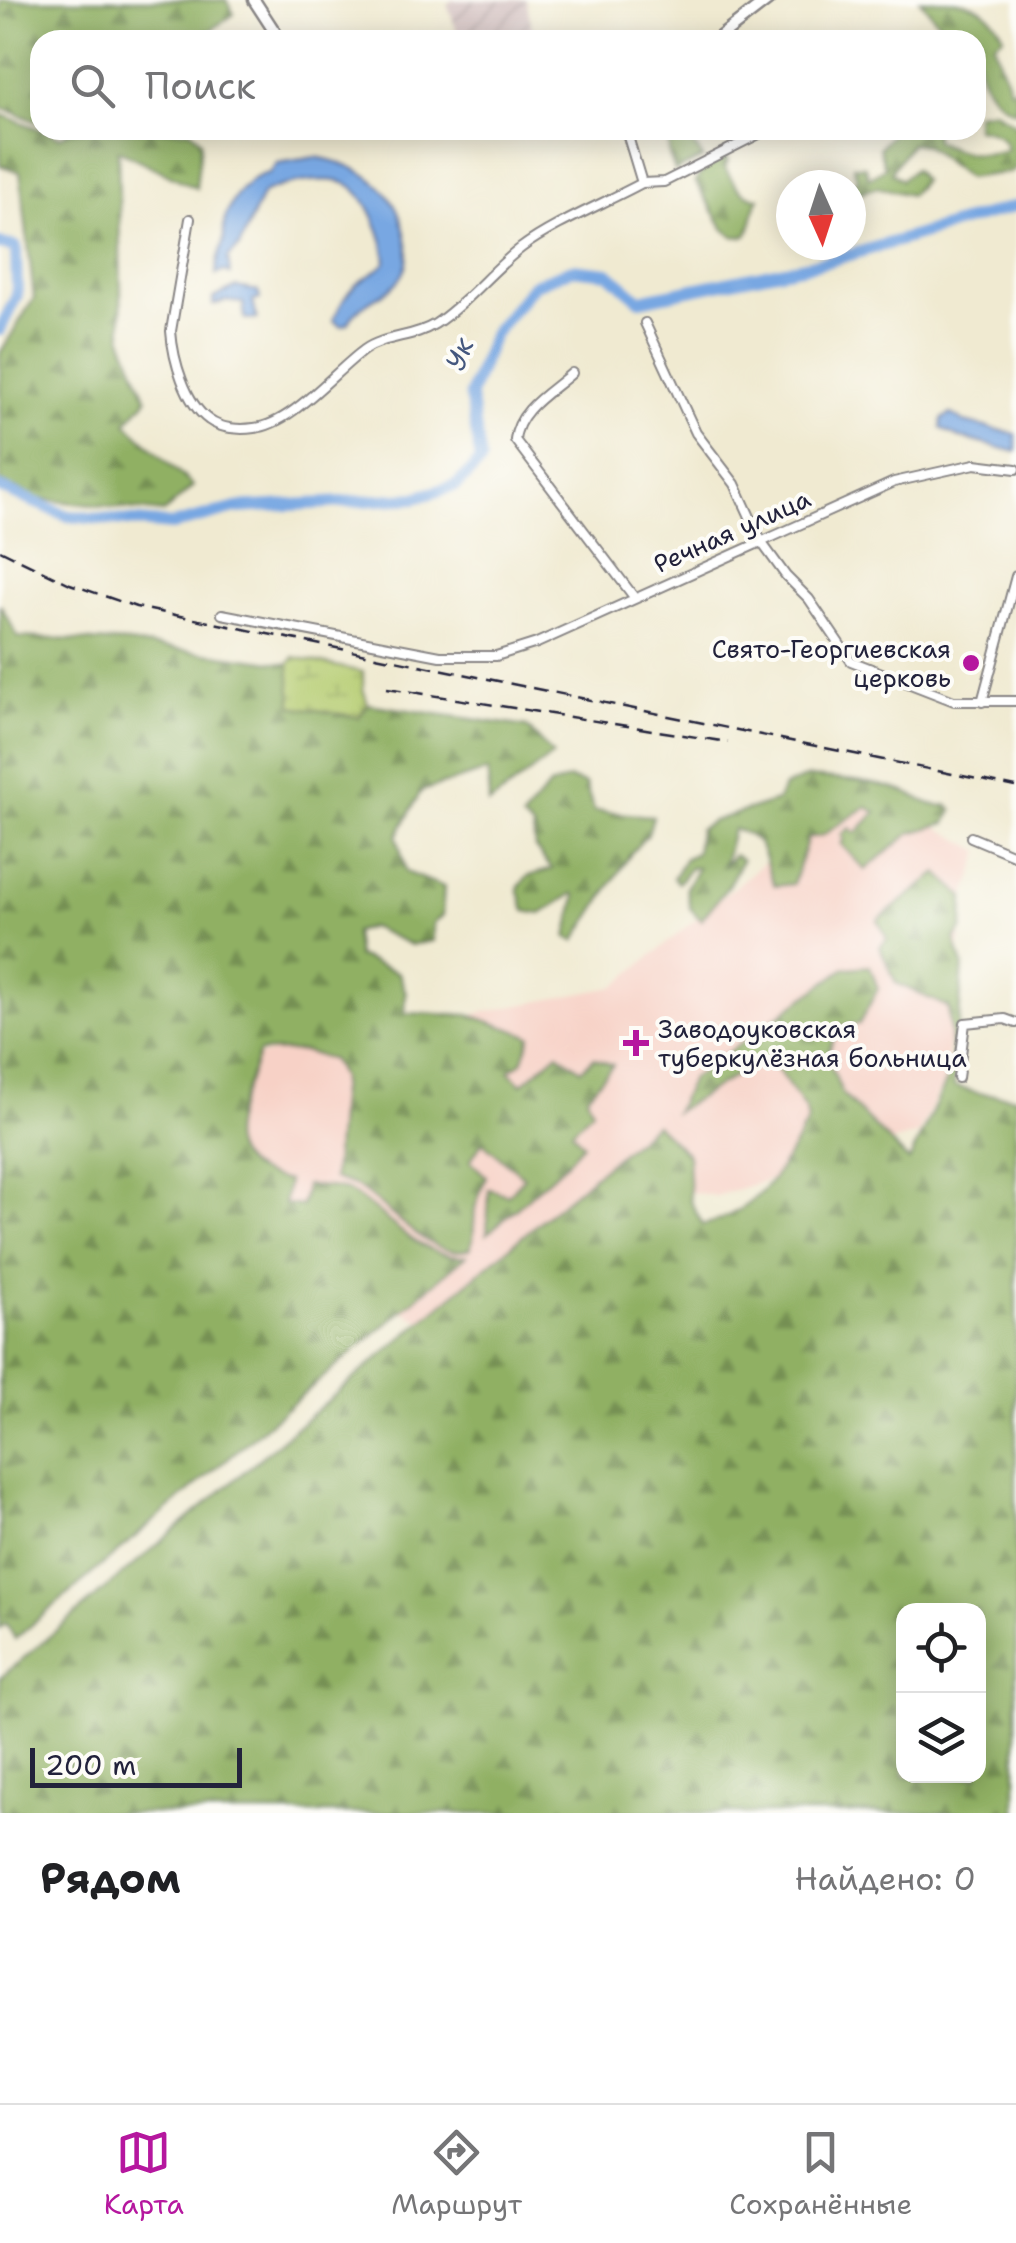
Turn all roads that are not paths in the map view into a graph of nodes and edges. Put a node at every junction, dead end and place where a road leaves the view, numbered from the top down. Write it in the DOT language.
graph roads {
  1 [pos="254,0"];
  2 [pos="768,0"];
  3 [pos="274,30"];
  4 [pos="729,30"];
  5 [pos="629,140"];
  6 [pos="748,140"];
  7 [pos="642,183"];
  8 [pos="190,219"];
  9 [pos="645,322"];
  10 [pos="572,372"];
  11 [pos="1016,470"];
  12 [pos="762,543"];
  13 [pos="1016,576"];
  14 [pos="1015,591"];
  15 [pos="634,597"];
  16 [pos="222,614"];
  17 [pos="1016,700"];
  18 [pos="982,702"];
  19 [pos="970,837"];
  20 [pos="1016,856"];
  21 [pos="1016,1023"];
  22 [pos="958,1078"];
  1 -- 3 [label="street"];
  2 -- 4 [label="street"];
  5 -- 7 [label="street"];
  6 -- 7 [label="street"];
  7 -- 8 [label="street"];
  9 -- 12 [label="street"];
  10 -- 15 [label="street"];
  11 -- 12 [label="street, Речная улица"];
  12 -- 15 [label="street, Речная улица"];
  12 -- 18 [label="street"];
  13 -- 14 [label="street"];
  14 -- 18 [label="street"];
  15 -- 16 [label="street, Речная улица"];
  17 -- 18 [label="street"];
  19 -- 20 [label="street"];
  21 -- 22 [label="street"];
}
